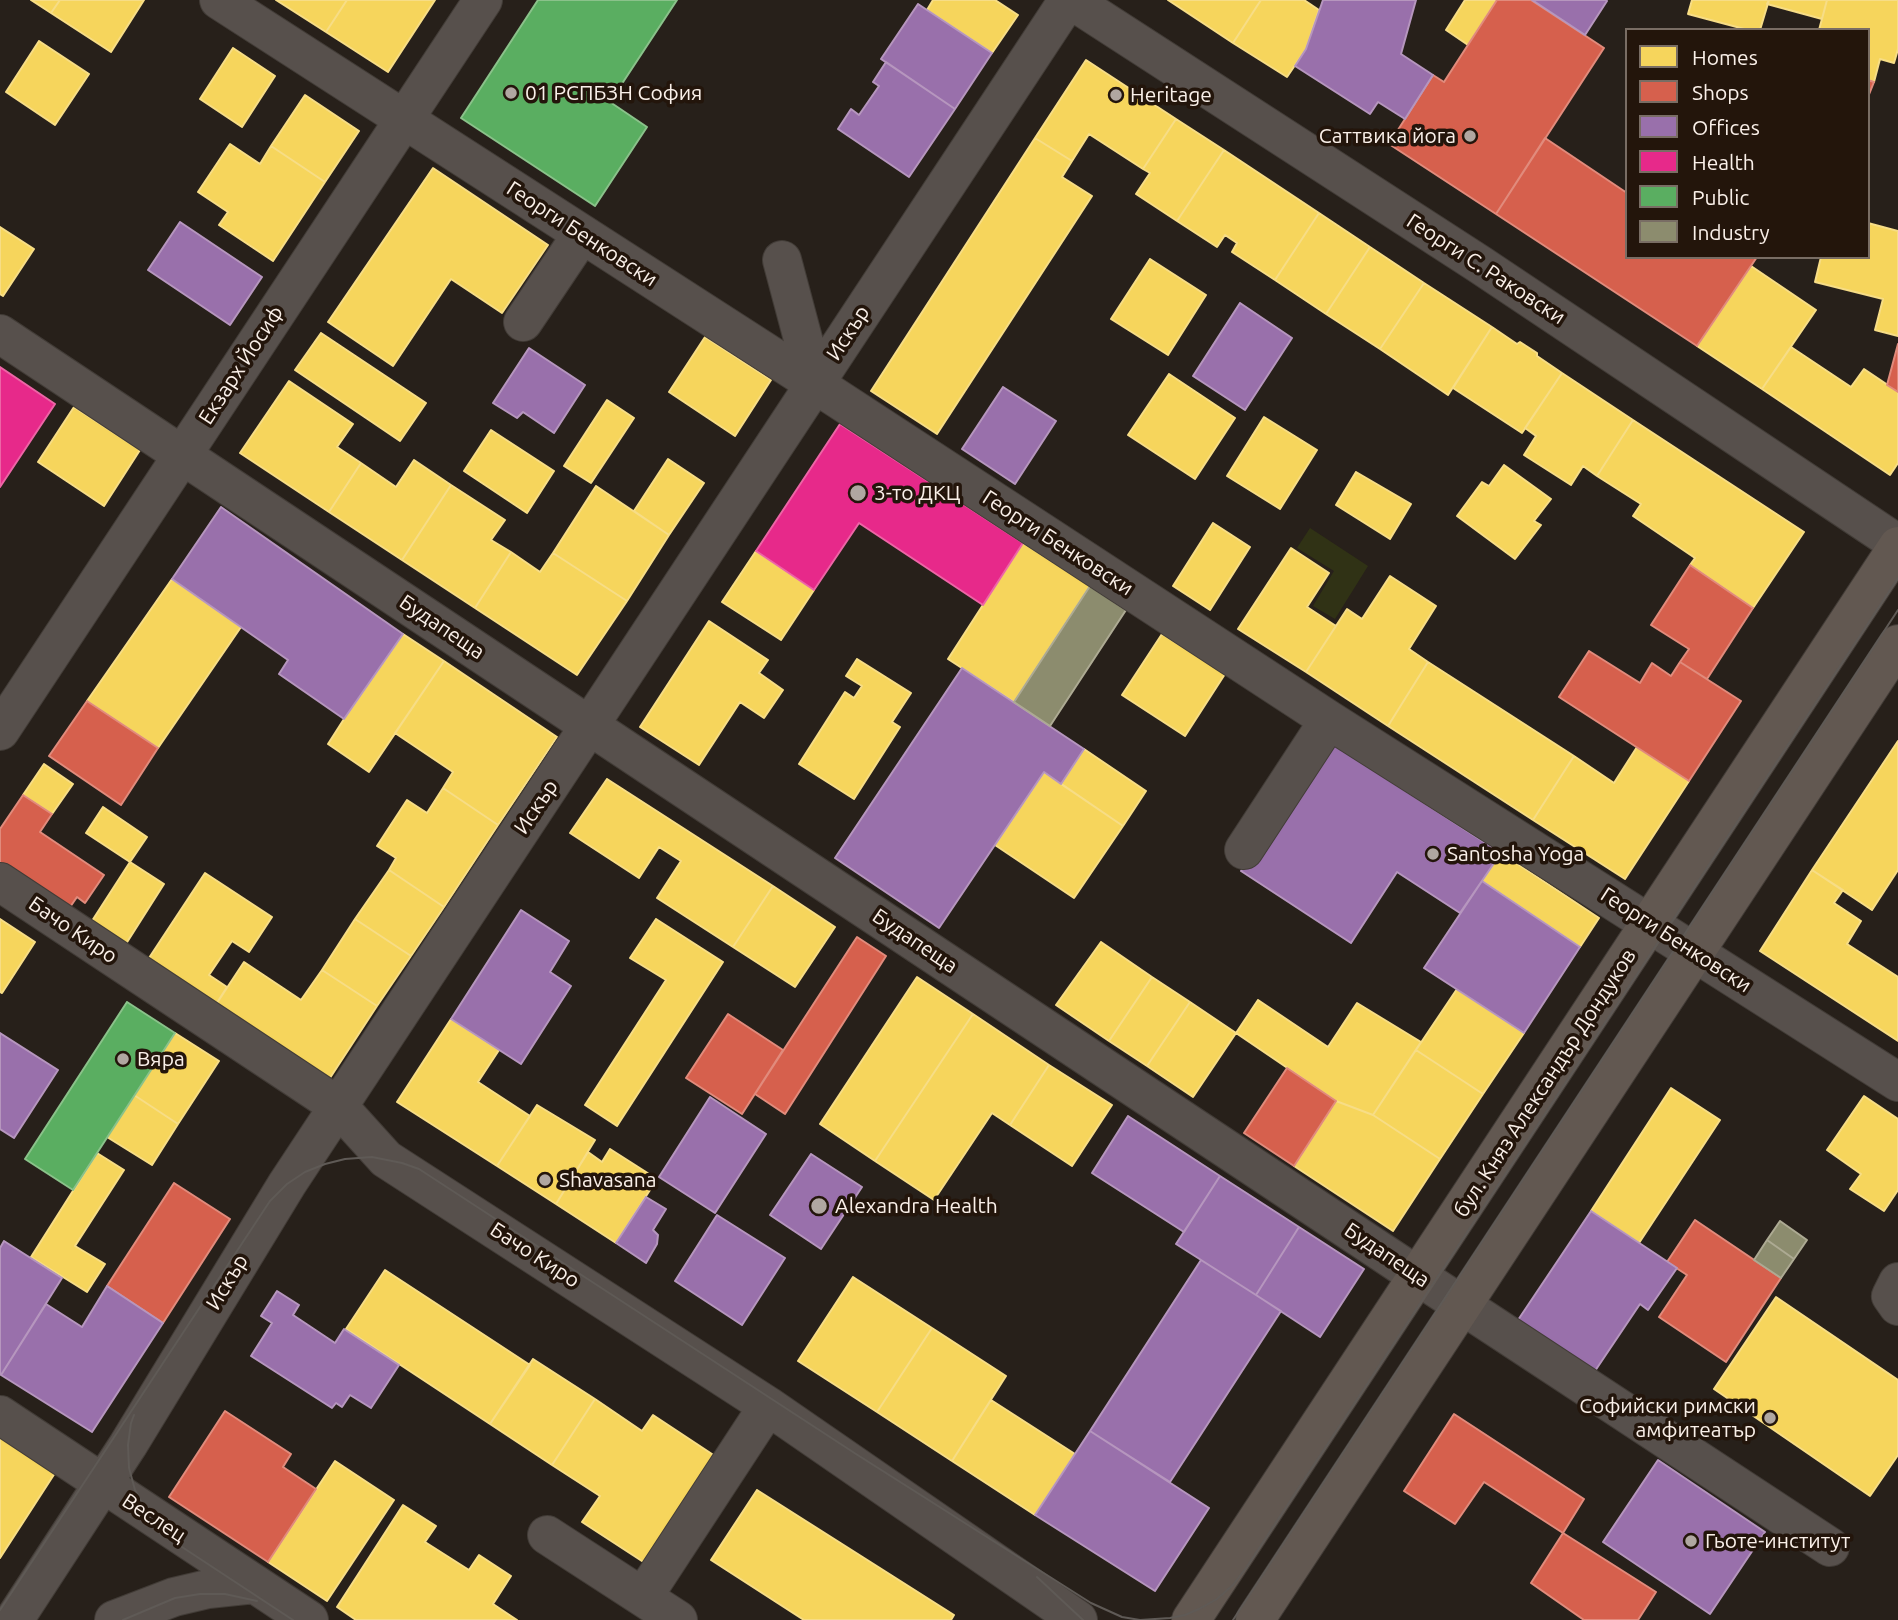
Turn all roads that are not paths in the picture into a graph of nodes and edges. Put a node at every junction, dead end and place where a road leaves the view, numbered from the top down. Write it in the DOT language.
graph roads {
  1 [pos="219,0"];
  2 [pos="483,0"];
  3 [pos="1069,0"];
  4 [pos="404,119"];
  5 [pos="582,234"];
  6 [pos="782,260"];
  7 [pos="523,322"];
  8 [pos="0,334"];
  9 [pos="815,384"];
  10 [pos="182,455"];
  11 [pos="1898,545"];
  12 [pos="1898,644"];
  13 [pos="1329,720"];
  14 [pos="590,726"];
  15 [pos="0,730"];
  16 [pos="1244,850"];
  17 [pos="0,882"];
  18 [pos="1650,924"];
  19 [pos="1695,952"];
  20 [pos="1898,1082"];
  21 [pos="338,1106"];
  22 [pos="1418,1276"];
  23 [pos="1898,1282"];
  24 [pos="1463,1305"];
  25 [pos="1898,1306"];
  26 [pos="768,1406"];
  27 [pos="0,1415"];
  28 [pos="102,1484"];
  29 [pos="547,1535"];
  30 [pos="1830,1547"];
  31 [pos="255,1584"];
  32 [pos="643,1597"];
  33 [pos="14,1620"];
  34 [pos="114,1620"];
  35 [pos="309,1620"];
  36 [pos="678,1620"];
  37 [pos="1078,1620"];
  38 [pos="1192,1620"];
  39 [pos="1255,1620"];
  1 -- 4 [label="street, Георги Бенковски"];
  2 -- 4 [label="street, Екзарх Йосиф"];
  3 -- 9 [label="street, Искър"];
  3 -- 11 [label="street, Георги С. Раковски"];
  4 -- 5 [label="street, Георги Бенковски"];
  4 -- 10 [label="street, Екзарх Йосиф"];
  5 -- 7 [label="street"];
  5 -- 9 [label="street, Георги Бенковски"];
  6 -- 9 [label="street"];
  8 -- 10 [label="street, Будапеща"];
  9 -- 13 [label="street, Георги Бенковски"];
  9 -- 14 [label="street, Искър"];
  10 -- 14 [label="street, Будапеща"];
  10 -- 15 [label="street, Екзарх Йосиф"];
  11 -- 18 [label="main road, бул. Княз Александър Дондуков"];
  12 -- 19 [label="main road"];
  13 -- 16 [label="street"];
  13 -- 18 [label="street, Георги Бенковски"];
  14 -- 21 [label="street, Искър"];
  14 -- 22 [label="street, Будапеща"];
  17 -- 21 [label="street, Бачо Киро"];
  18 -- 19 [label="street, Георги Бенковски"];
  18 -- 22 [label="main road, бул. Княз Александър Дондуков"];
  19 -- 20 [label="street, Георги Бенковски"];
  19 -- 24 [label="main road"];
  21 -- 26 [label="street, Бачо Киро"];
  21 -- 28 [label="street, Искър"];
  22 -- 24 [label="street, Будапеща"];
  22 -- 38 [label="main road, бул. Княз Александър Дондуков"];
  23 -- 25 [label="street"];
  24 -- 30 [label="street, Будапеща"];
  24 -- 39 [label="main road"];
  26 -- 32 [label="street"];
  26 -- 37 [label="street, Бачо Киро"];
  27 -- 28 [label="street, Веслец"];
  28 -- 31 [label="street, Веслец"];
  28 -- 33 [label="street, Искър"];
  29 -- 32 [label="street"];
  31 -- 34 [label="street"];
  31 -- 35 [label="street, Веслец"];
  32 -- 36 [label="street"];
}
